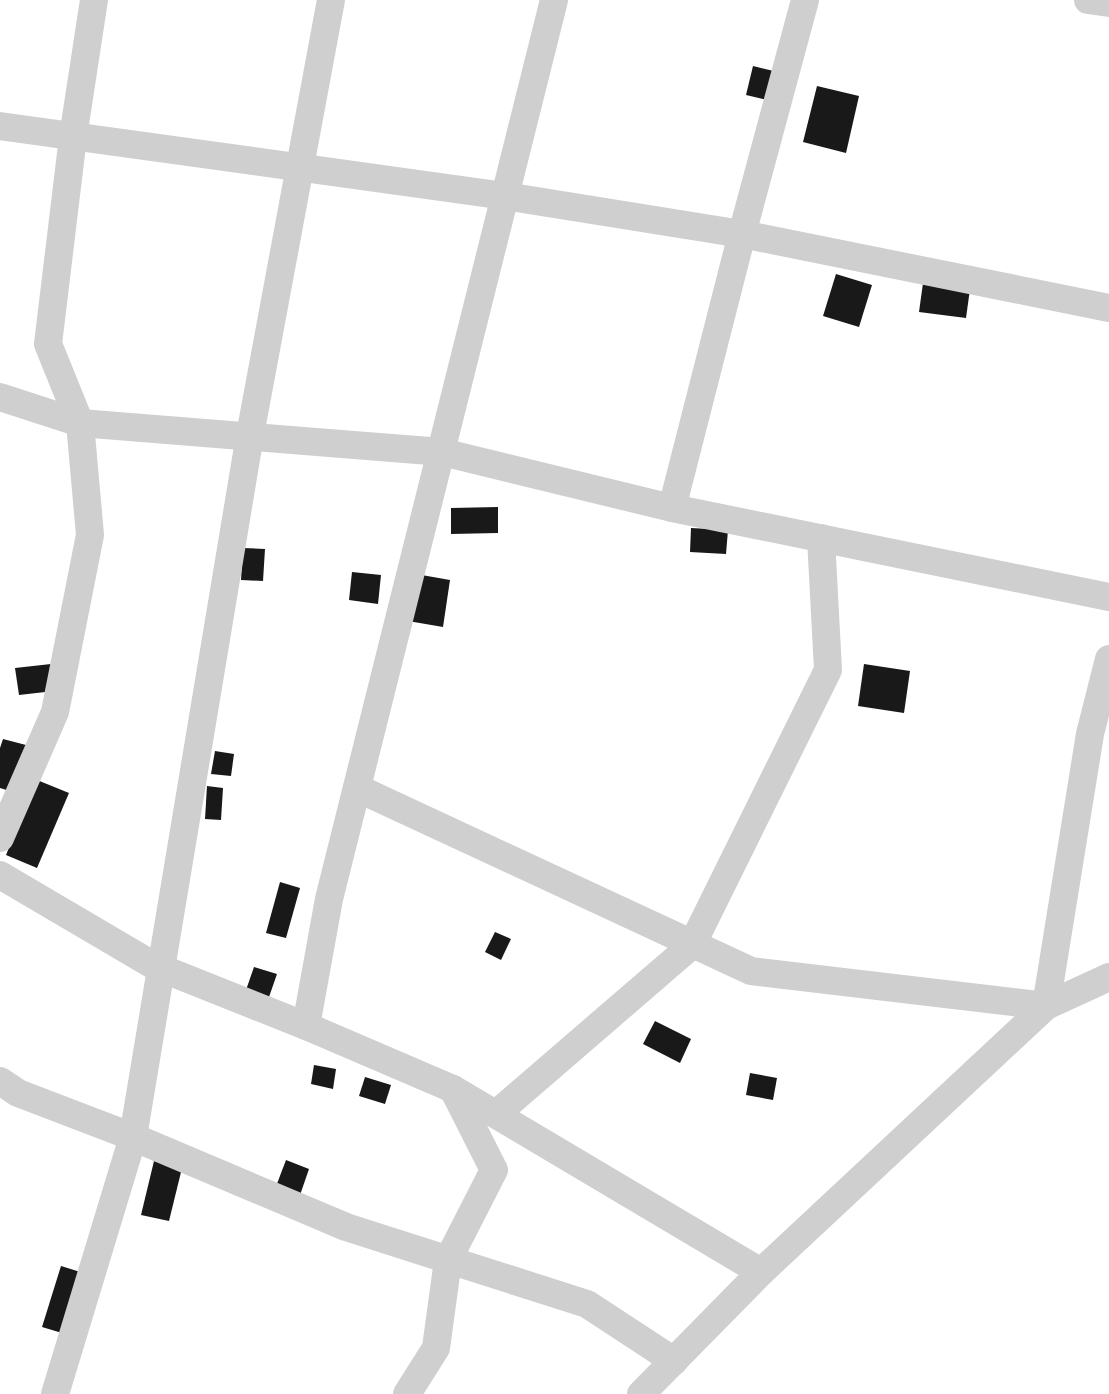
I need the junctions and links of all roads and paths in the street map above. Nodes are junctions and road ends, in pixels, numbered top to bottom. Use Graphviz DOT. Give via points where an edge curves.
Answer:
graph roads {
  1 [pos="94,0"];
  2 [pos="331,0"];
  3 [pos="554,0"];
  4 [pos="805,0"];
  5 [pos="1088,0"];
  6 [pos="1109,3"];
  7 [pos="0,126"];
  8 [pos="73,137"];
  9 [pos="298,168"];
  10 [pos="505,196"];
  11 [pos="742,234"];
  12 [pos="1109,308"];
  13 [pos="0,397"];
  14 [pos="80,423"];
  15 [pos="250,435"];
  16 [pos="442,452"];
  17 [pos="672,508"];
  18 [pos="820,538"];
  19 [pos="1109,597"];
  20 [pos="1109,659"];
  21 [pos="357,788"];
  22 [pos="0,838"];
  23 [pos="0,876"];
  24 [pos="692,945"];
  25 [pos="161,969"];
  26 [pos="1109,976"];
  27 [pos="1046,1006"];
  28 [pos="306,1026"];
  29 [pos="0,1081"];
  30 [pos="453,1089"];
  31 [pos="496,1114"];
  32 [pos="133,1137"];
  33 [pos="448,1260"];
  34 [pos="761,1272"];
  35 [pos="674,1360"];
  36 [pos="55,1394"];
  37 [pos="407,1394"];
  38 [pos="641,1394"];
  1 -- 8 [label="street"];
  2 -- 9 [label="street"];
  3 -- 10 [label="street"];
  4 -- 11 [label="street"];
  5 -- 6 [label="street"];
  7 -- 8 [label="street"];
  8 -- 9 [label="street"];
  8 -- 14 [label="street" via="48,344"];
  9 -- 10 [label="street"];
  9 -- 15 [label="street"];
  10 -- 11 [label="street"];
  10 -- 16 [label="street"];
  11 -- 12 [label="street"];
  11 -- 17 [label="street"];
  13 -- 14 [label="street"];
  14 -- 15 [label="street"];
  14 -- 22 [label="street" via="90,536 55,712"];
  15 -- 16 [label="street"];
  15 -- 25 [label="street"];
  16 -- 17 [label="street"];
  16 -- 21 [label="street"];
  17 -- 18 [label="street"];
  18 -- 19 [label="street"];
  18 -- 24 [label="street" via="828,670"];
  20 -- 27 [label="street" via="1090,734"];
  21 -- 24 [label="street"];
  21 -- 28 [label="street" via="329,899"];
  23 -- 25 [label="street"];
  24 -- 27 [label="street" via="751,971"];
  24 -- 31 [label="street"];
  25 -- 28 [label="street"];
  25 -- 32 [label="street"];
  26 -- 27 [label="street"];
  27 -- 34 [label="street"];
  28 -- 30 [label="street"];
  29 -- 32 [label="street" via="18,1093"];
  30 -- 31 [label="street"];
  30 -- 33 [label="street" via="494,1170"];
  31 -- 34 [label="street"];
  32 -- 33 [label="street" via="346,1227"];
  32 -- 36 [label="street"];
  33 -- 35 [label="street" via="587,1304"];
  33 -- 37 [label="street" via="436,1348"];
  34 -- 35 [label="street"];
  35 -- 38 [label="street"];
}
